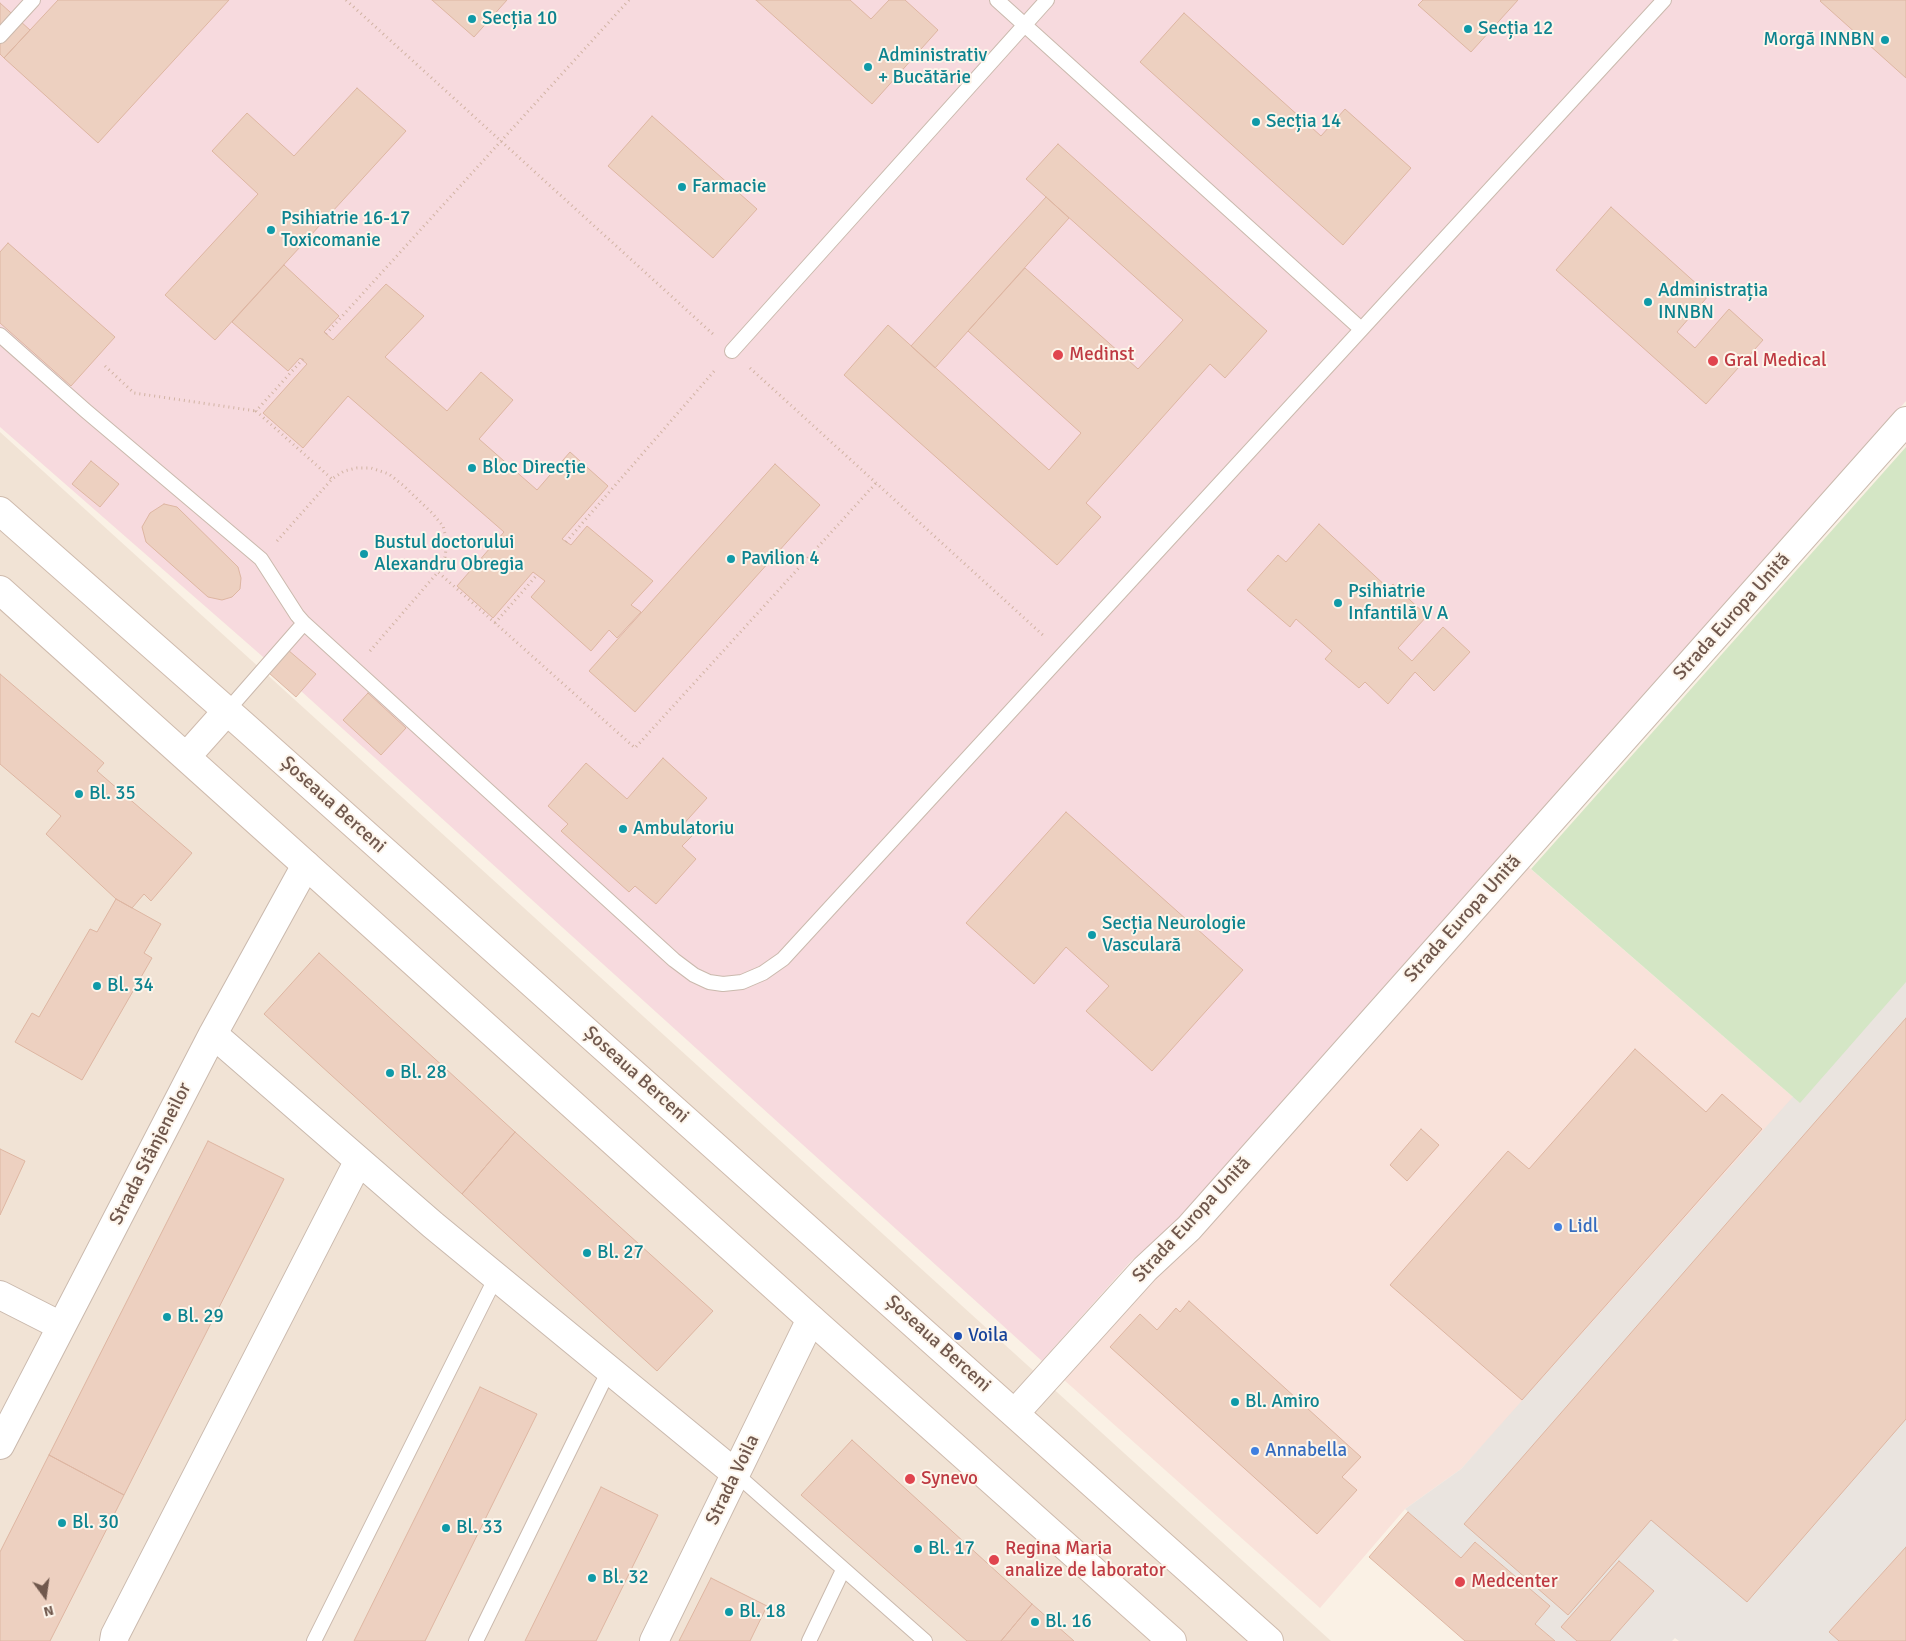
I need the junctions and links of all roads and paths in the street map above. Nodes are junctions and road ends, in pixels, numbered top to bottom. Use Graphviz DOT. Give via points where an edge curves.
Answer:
graph roads {
  1 [pos="33,0"];
  2 [pos="346,0"];
  3 [pos="630,0"];
  4 [pos="996,0"];
  5 [pos="1047,0"];
  6 [pos="1664,0"];
  7 [pos="1024,25"];
  8 [pos="0,36"];
  9 [pos="501,142"];
  10 [pos="1361,329"];
  11 [pos="326,334"];
  12 [pos="0,335"];
  13 [pos="732,351"];
  14 [pos="303,360"];
  15 [pos="105,366"];
  16 [pos="256,411"];
  17 [pos="1906,421"];
  18 [pos="332,479"];
  19 [pos="876,483"];
  20 [pos="0,510"];
  21 [pos="566,542"];
  22 [pos="261,559"];
  23 [pos="438,572"];
  24 [pos="537,575"];
  25 [pos="0,590"];
  26 [pos="304,623"];
  27 [pos="494,623"];
  28 [pos="1064,654"];
  29 [pos="355,668"];
  30 [pos="227,711"];
  31 [pos="186,757"];
  32 [pos="306,865"];
  33 [pos="213,1034"];
  34 [pos="358,1162"];
  35 [pos="496,1277"];
  36 [pos="0,1295"];
  37 [pos="811,1319"];
  38 [pos="61,1326"];
  39 [pos="609,1370"];
  40 [pos="1015,1413"];
  41 [pos="0,1445"];
  42 [pos="736,1474"];
  43 [pos="844,1570"];
  44 [pos="114,1641"];
  45 [pos="314,1641"];
  46 [pos="476,1641"];
  47 [pos="654,1641"];
  48 [pos="810,1641"];
  49 [pos="925,1641"];
  50 [pos="1172,1641"];
  51 [pos="1269,1641"];
  1 -- 8 [label="lane"];
  2 -- 9 [label="path"];
  3 -- 9 [label="path"];
  4 -- 7 [label="lane"];
  5 -- 7 [label="lane"];
  6 -- 10 [label="lane"];
  7 -- 10 [label="lane"];
  7 -- 13 [label="lane"];
  9 -- 11 [label="path"];
  9 -- 13 [label="path"];
  10 -- 28 [label="lane"];
  12 -- 22 [label="lane"];
  13 -- 19 [label="path"];
  13 -- 21 [label="path"];
  14 -- 16 [label="path"];
  15 -- 16 [label="path" via="134,393"];
  16 -- 18 [label="path"];
  17 -- 40 [label="street, Strada Europa Unită" via="1189,1228 1145,1268"];
  18 -- 22 [label="path"];
  18 -- 23 [label="path" via="358,468 371,468 389,474 404,486 443,526 447,541 445,557"];
  19 -- 27 [label="path" via="635,748"];
  19 -- 28 [label="path"];
  20 -- 30 [label="street, Șoseaua Berceni"];
  22 -- 26 [label="lane"];
  23 -- 27 [label="path"];
  23 -- 29 [label="path"];
  24 -- 27 [label="path"];
  25 -- 31 [label="street"];
  26 -- 29 [label="lane"];
  26 -- 30 [label="lane"];
  28 -- 29 [label="lane" via="784,959 742,982 723,984 708,982 674,960"];
  30 -- 31 [label="street"];
  30 -- 40 [label="street, Șoseaua Berceni"];
  31 -- 32 [label="street"];
  32 -- 33 [label="street, Strada Stânjeneilor"];
  32 -- 37 [label="street"];
  33 -- 34 [label="street"];
  33 -- 38 [label="street, Strada Stânjeneilor"];
  34 -- 35 [label="street"];
  34 -- 44 [label="street"];
  35 -- 39 [label="street"];
  35 -- 45 [label="lane"];
  36 -- 38 [label="street"];
  37 -- 42 [label="street, Strada Voila"];
  37 -- 50 [label="street"];
  38 -- 41 [label="street, Strada Stânjeneilor"];
  39 -- 42 [label="street"];
  39 -- 46 [label="lane"];
  40 -- 51 [label="street, Șoseaua Berceni"];
  42 -- 43 [label="lane"];
  42 -- 47 [label="street, Strada Voila"];
  43 -- 48 [label="lane"];
  43 -- 49 [label="lane"];
}
